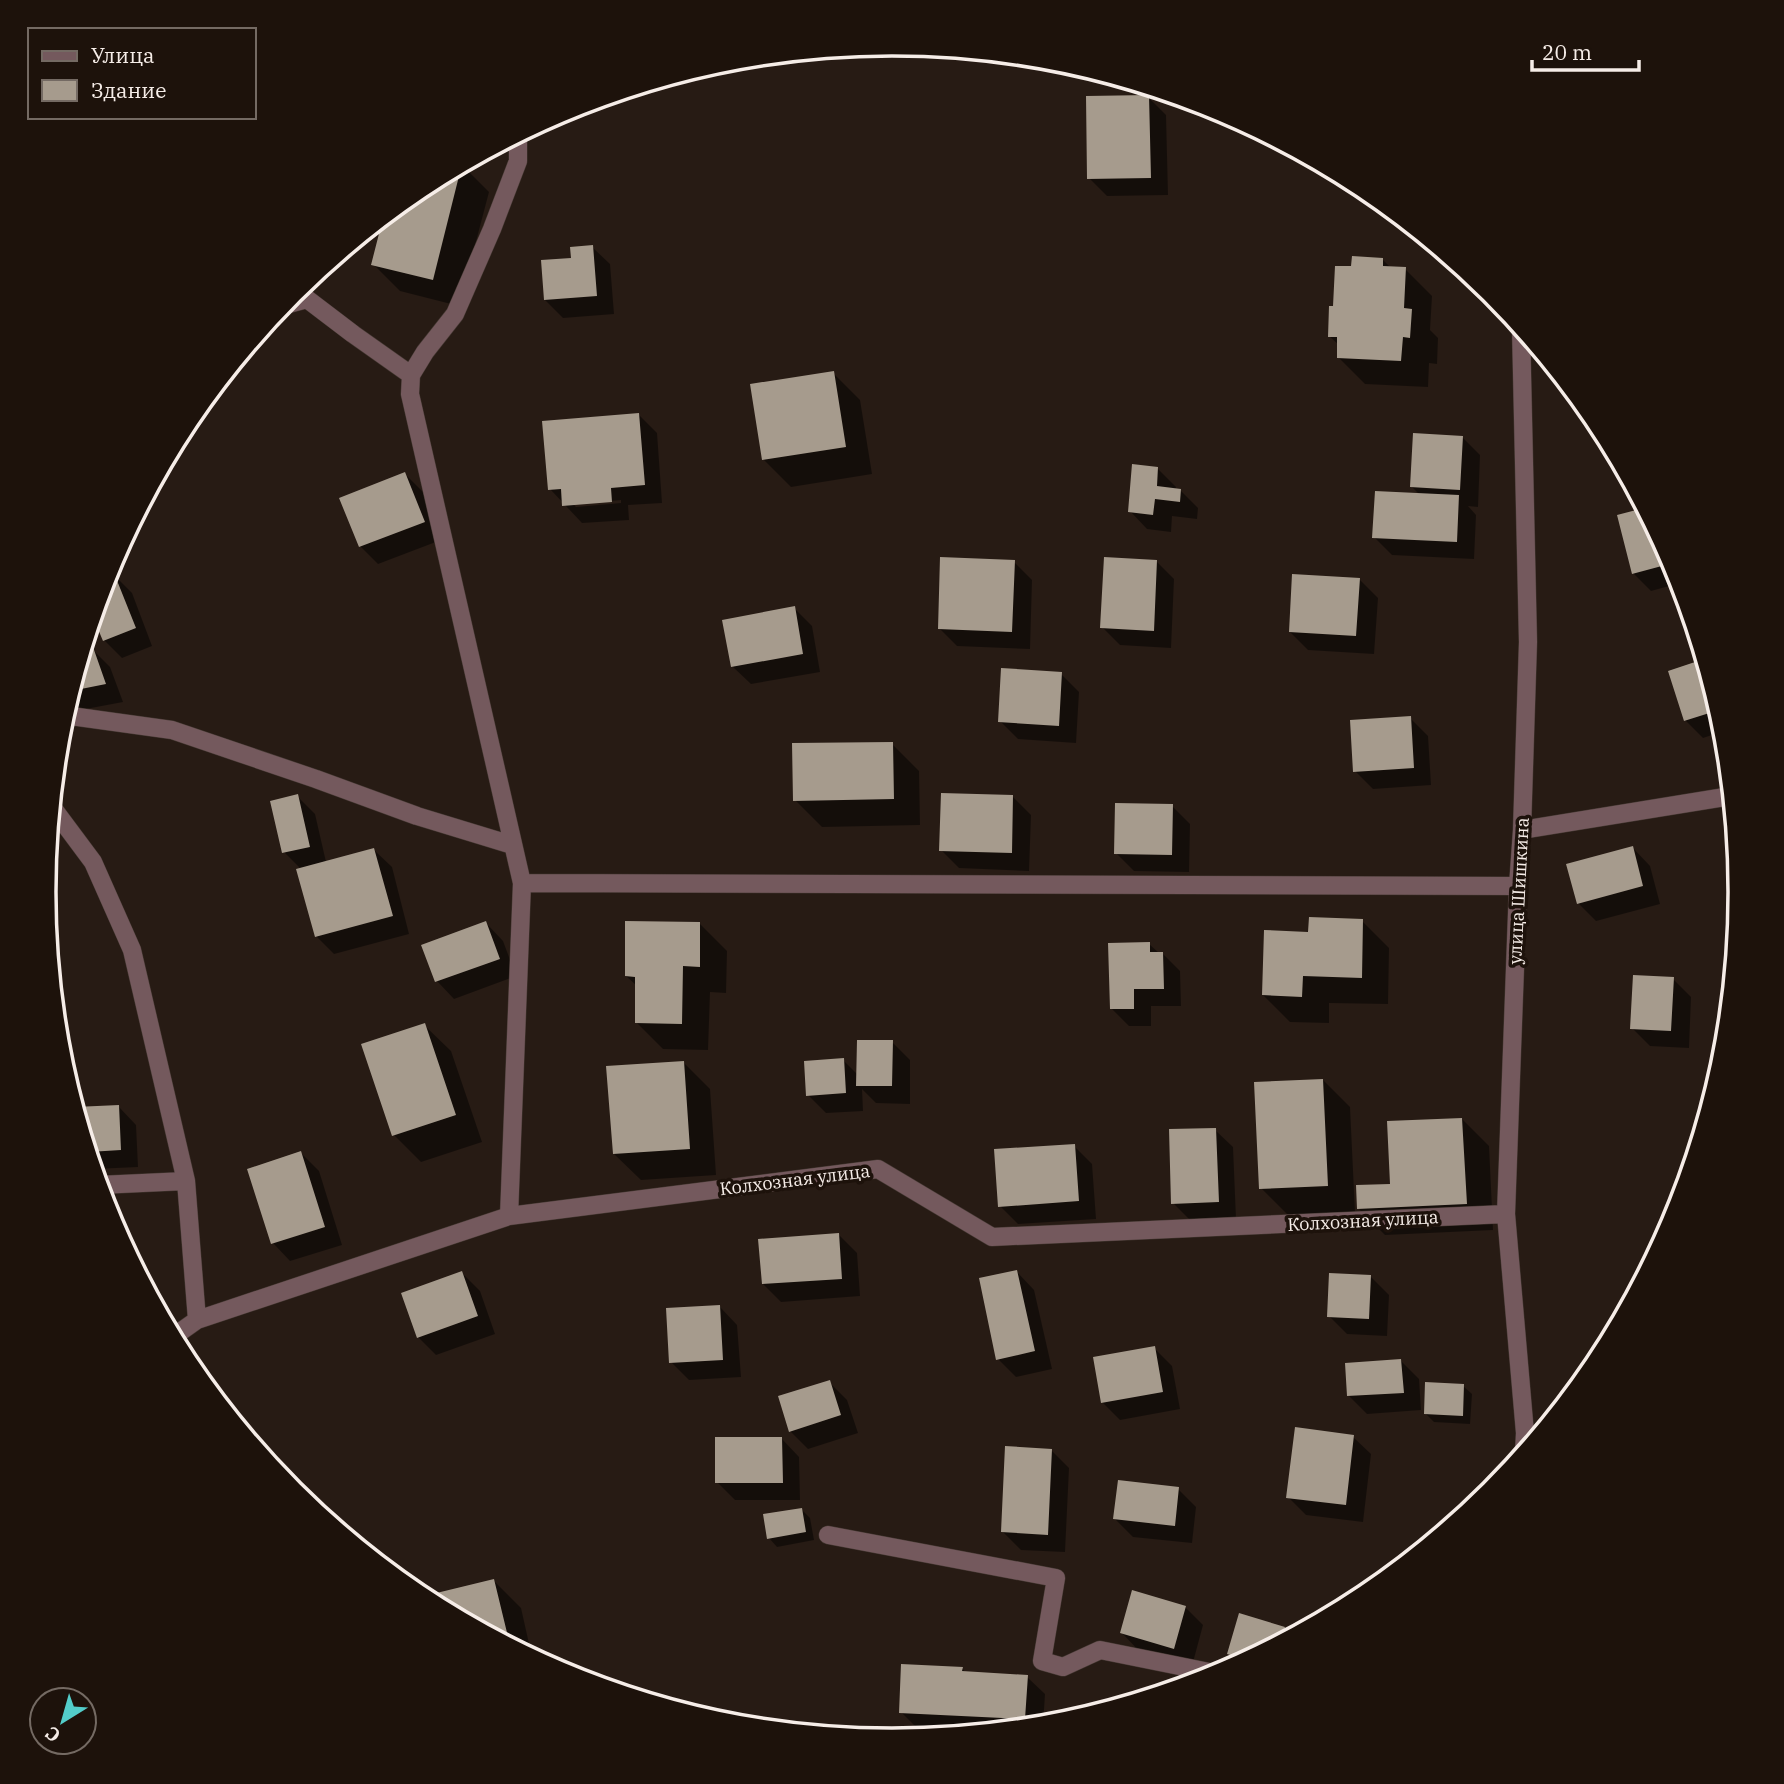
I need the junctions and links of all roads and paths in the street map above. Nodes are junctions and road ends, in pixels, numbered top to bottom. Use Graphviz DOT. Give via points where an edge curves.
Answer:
graph roads {
  1 [pos="518,144"];
  2 [pos="302,300"];
  3 [pos="1521,341"];
  4 [pos="411,375"];
  5 [pos="75,717"];
  6 [pos="1722,797"];
  7 [pos="60,817"];
  8 [pos="1522,830"];
  9 [pos="512,845"];
  10 [pos="522,883"];
  11 [pos="1518,886"];
  12 [pos="186,1181"];
  13 [pos="109,1185"];
  14 [pos="1506,1214"];
  15 [pos="509,1216"];
  16 [pos="197,1320"];
  17 [pos="181,1331"];
  18 [pos="1525,1438"];
  19 [pos="828,1535"];
  20 [pos="1198,1670"];
  1 -- 4 [label="street" via="518,161 454,314"];
  2 -- 4 [label="street" via="307,299"];
  3 -- 8 [label="street, улица Шишкина" via="1528,642"];
  4 -- 9 [label="street" via="410,394"];
  5 -- 9 [label="street" via="172,730"];
  6 -- 8 [label="street"];
  7 -- 12 [label="street" via="93,862 132,950"];
  8 -- 11 [label="street, улица Шишкина"];
  9 -- 10 [label="street"];
  10 -- 11 [label="street"];
  10 -- 15 [label="street"];
  11 -- 14 [label="street, улица Шишкина"];
  12 -- 13 [label="street"];
  12 -- 16 [label="street"];
  14 -- 15 [label="street, Колхозная улица" via="992,1237 878,1169"];
  14 -- 18 [label="street, улица Шишкина"];
  15 -- 16 [label="street, Колхозная улица"];
  16 -- 17 [label="street, Колхозная улица"];
  19 -- 20 [label="street" via="1056,1578 1042,1661 1063,1667 1100,1650"];
}
